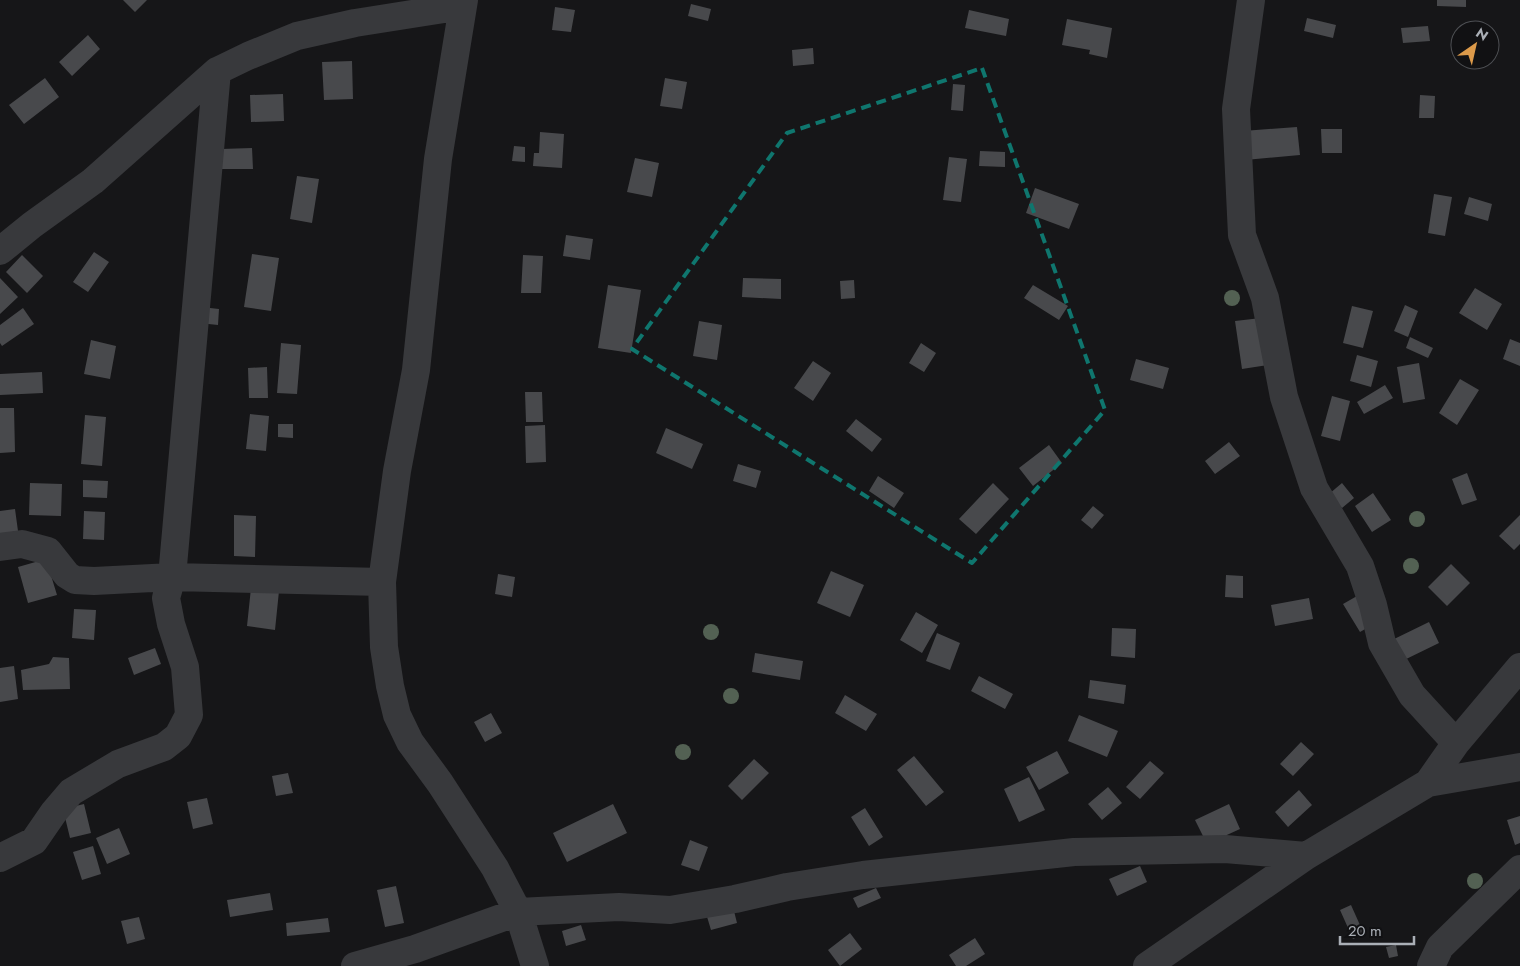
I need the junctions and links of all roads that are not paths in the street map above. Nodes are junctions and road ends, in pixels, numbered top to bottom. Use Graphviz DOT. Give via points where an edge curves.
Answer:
graph roads {
  1 [pos="1251,0"];
  2 [pos="464,3"];
  3 [pos="217,71"];
  4 [pos="0,251"];
  5 [pos="0,547"];
  6 [pos="172,577"];
  7 [pos="382,582"];
  8 [pos="1520,667"];
  9 [pos="1456,743"];
  10 [pos="1520,767"];
  11 [pos="1428,784"];
  12 [pos="1306,856"];
  13 [pos="0,858"];
  14 [pos="1520,869"];
  15 [pos="518,912"];
  16 [pos="355,966"];
  17 [pos="536,966"];
  18 [pos="1147,966"];
  19 [pos="1431,966"];
  1 -- 9 [label="street" via="1236,109 1242,235 1265,298 1284,396 1314,488 1360,566 1374,605 1382,643 1412,695"];
  2 -- 3 [label="street" via="297,36"];
  2 -- 7 [label="street" via="438,159 416,370 397,471"];
  3 -- 4 [label="street" via="93,181"];
  3 -- 6 [label="street"];
  5 -- 6 [label="street" via="22,544 48,551 67,576 75,580"];
  6 -- 7 [label="street"];
  6 -- 13 [label="street" via="166,598 170,624 184,667 189,715 178,736 164,747 118,764 71,792 34,840"];
  7 -- 15 [label="street" via="384,647 397,715 410,742 495,868"];
  8 -- 9 [label="street"];
  9 -- 11 [label="street"];
  10 -- 11 [label="street"];
  11 -- 12 [label="street"];
  12 -- 15 [label="street" via="1225,848 1074,852 863,875 670,910 619,907"];
  12 -- 18 [label="street"];
  14 -- 19 [label="street" via="1440,947"];
  15 -- 16 [label="street" via="415,950"];
  15 -- 17 [label="street"];
}
